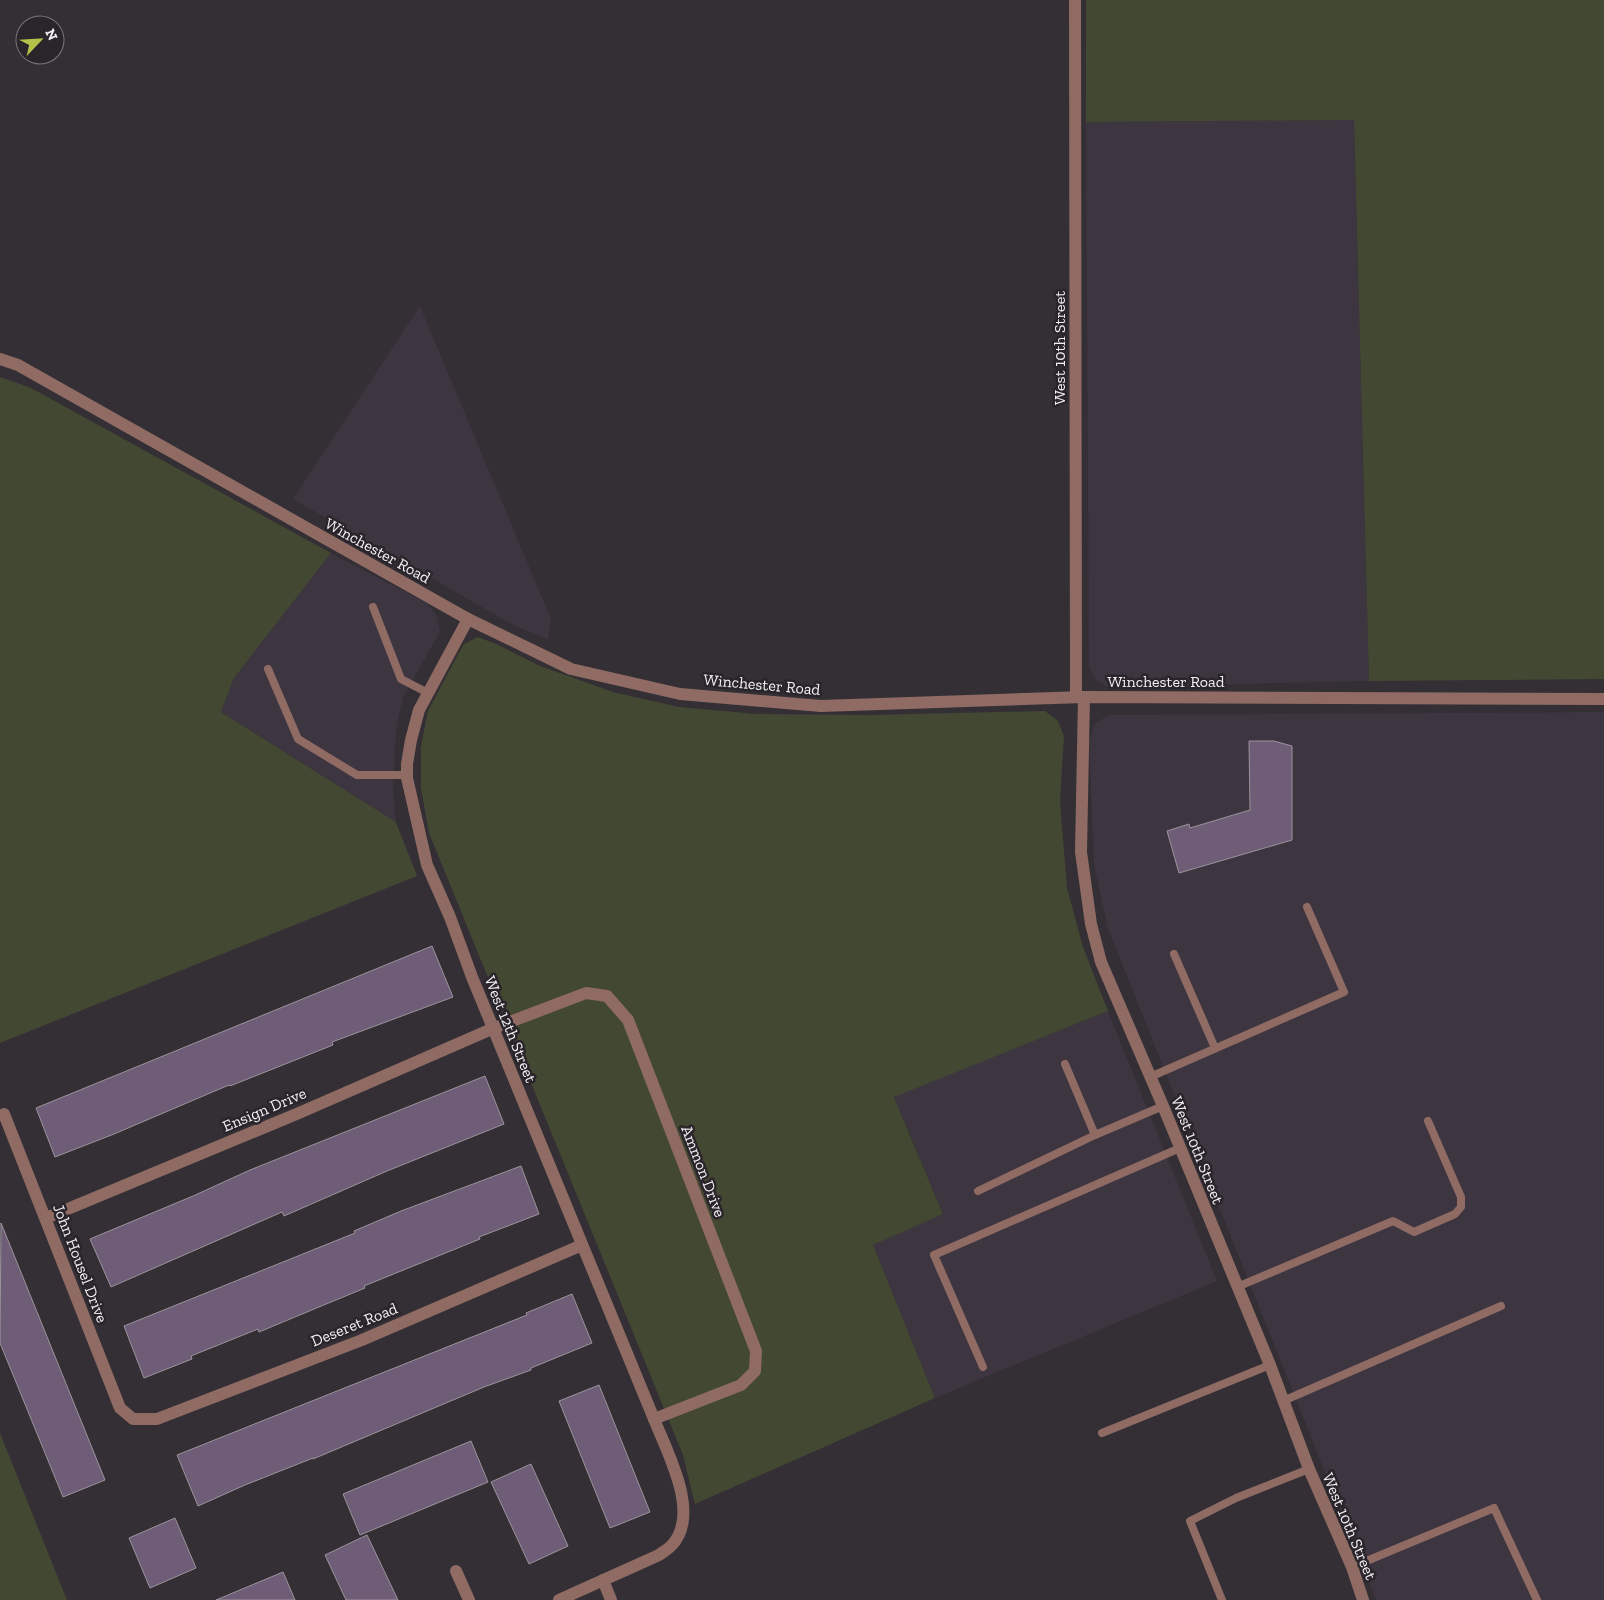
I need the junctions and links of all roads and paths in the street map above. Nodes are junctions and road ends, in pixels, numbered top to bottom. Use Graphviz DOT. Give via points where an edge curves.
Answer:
graph roads {
  1 [pos="1075,0"];
  2 [pos="0,359"];
  3 [pos="373,607"];
  4 [pos="468,619"];
  5 [pos="268,669"];
  6 [pos="428,693"];
  7 [pos="1080,697"];
  8 [pos="1604,699"];
  9 [pos="407,775"];
  10 [pos="1307,906"];
  11 [pos="1174,954"];
  12 [pos="494,1028"];
  13 [pos="1215,1048"];
  14 [pos="1065,1064"];
  15 [pos="1150,1076"];
  16 [pos="1163,1106"];
  17 [pos="4,1114"];
  18 [pos="1428,1121"];
  19 [pos="1096,1135"];
  20 [pos="1180,1148"];
  21 [pos="978,1191"];
  22 [pos="46,1218"];
  23 [pos="582,1245"];
  24 [pos="1237,1286"];
  25 [pos="1502,1306"];
  26 [pos="1270,1365"];
  27 [pos="983,1367"];
  28 [pos="1283,1401"];
  29 [pos="654,1419"];
  30 [pos="133,1420"];
  31 [pos="1102,1433"];
  32 [pos="1308,1468"];
  33 [pos="1352,1567"];
  34 [pos="456,1570"];
  35 [pos="603,1580"];
  36 [pos="468,1600"];
  37 [pos="559,1600"];
  38 [pos="611,1600"];
  39 [pos="1222,1600"];
  40 [pos="1363,1600"];
  41 [pos="1537,1600"];
  1 -- 7 [label="street, West 10th Street"];
  2 -- 4 [label="street, Winchester Road" via="18,366"];
  3 -- 6 [label="lane" via="401,679"];
  4 -- 6 [label="street, West 12th Street"];
  4 -- 7 [label="street, Winchester Road" via="571,668 680,694 821,706"];
  5 -- 9 [label="lane" via="298,739 356,775"];
  6 -- 9 [label="street, West 12th Street" via="412,735"];
  7 -- 8 [label="street, Winchester Road"];
  7 -- 15 [label="street, West 10th Street" via="1081,852 1091,924 1101,962"];
  9 -- 12 [label="street, West 12th Street" via="427,865"];
  10 -- 13 [label="lane" via="1344,992"];
  11 -- 13 [label="lane"];
  12 -- 22 [label="street, Ensign Drive"];
  12 -- 23 [label="street, West 12th Street"];
  12 -- 29 [label="street, Ammon Drive" via="586,993 607,996 628,1020 756,1351 755,1372 741,1385"];
  13 -- 15 [label="lane"];
  14 -- 19 [label="lane"];
  15 -- 16 [label="street, West 10th Street"];
  16 -- 19 [label="lane"];
  16 -- 20 [label="street, West 10th Street"];
  17 -- 22 [label="street, John Housel Drive"];
  18 -- 24 [label="lane" via="1460,1197 1461,1207 1455,1214 1414,1232 1394,1221"];
  19 -- 21 [label="lane"];
  20 -- 24 [label="street, West 10th Street"];
  20 -- 27 [label="lane" via="934,1255"];
  22 -- 30 [label="street, John Housel Drive" via="120,1408"];
  23 -- 29 [label="street, West 12th Street"];
  23 -- 30 [label="street, Deseret Road" via="362,1340 157,1420"];
  24 -- 26 [label="street, West 10th Street"];
  25 -- 28 [label="lane"];
  26 -- 28 [label="street, West 10th Street"];
  26 -- 31 [label="lane"];
  28 -- 32 [label="street, West 10th Street"];
  29 -- 35 [label="street, West 12th Street" via="684,1502 680,1533 672,1546 659,1555"];
  32 -- 33 [label="street, West 10th Street"];
  32 -- 39 [label="lane" via="1236,1498 1190,1522"];
  33 -- 40 [label="street, West 10th Street"];
  33 -- 41 [label="lane" via="1494,1508"];
  34 -- 36 [label="street"];
  35 -- 37 [label="street, West 12th Street"];
  35 -- 38 [label="street"];
}
